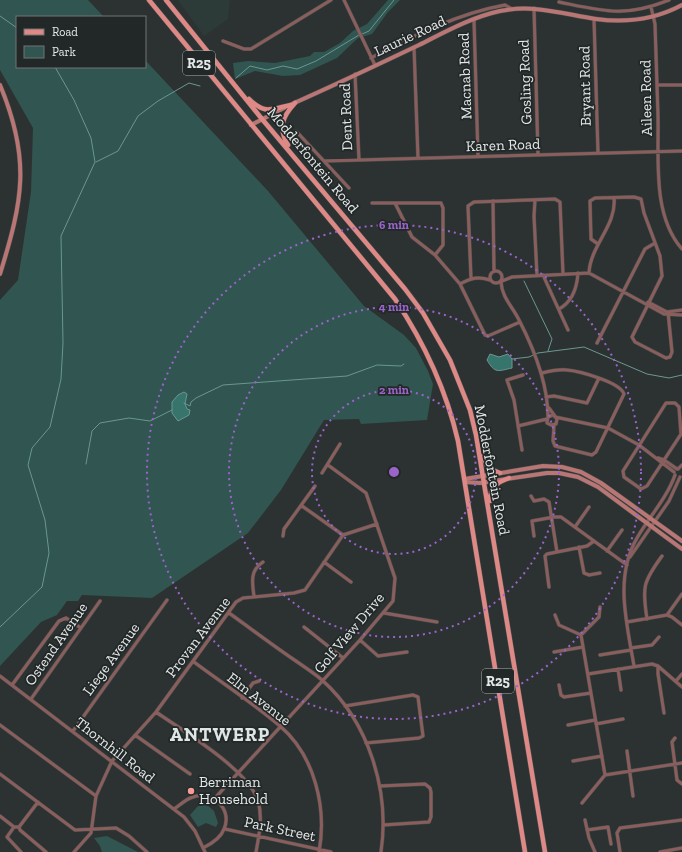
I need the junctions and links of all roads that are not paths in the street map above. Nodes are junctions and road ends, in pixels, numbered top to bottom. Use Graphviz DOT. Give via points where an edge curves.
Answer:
graph roads {
  1 [pos="149,0"];
  2 [pos="166,0"];
  3 [pos="332,0"];
  4 [pos="344,0"];
  5 [pos="669,0"];
  6 [pos="559,2"];
  7 [pos="682,5"];
  8 [pos="651,7"];
  9 [pos="534,8"];
  10 [pos="512,9"];
  11 [pos="654,16"];
  12 [pos="594,19"];
  13 [pos="474,20"];
  14 [pos="444,24"];
  15 [pos="447,31"];
  16 [pos="223,41"];
  17 [pos="414,47"];
  18 [pos="371,58"];
  19 [pos="375,65"];
  20 [pos="355,74"];
  21 [pos="682,84"];
  22 [pos="0,85"];
  23 [pos="657,85"];
  24 [pos="239,89"];
  25 [pos="293,104"];
  26 [pos="262,119"];
  27 [pos="251,125"];
  28 [pos="296,131"];
  29 [pos="658,151"];
  30 [pos="682,151"];
  31 [pos="598,153"];
  32 [pos="293,155"];
  33 [pos="538,155"];
  34 [pos="478,156"];
  35 [pos="418,158"];
  36 [pos="359,160"];
  37 [pos="324,161"];
  38 [pos="349,188"];
  39 [pos="614,198"];
  40 [pos="535,200"];
  41 [pos="494,201"];
  42 [pos="372,203"];
  43 [pos="395,203"];
  44 [pos="655,243"];
  45 [pos="598,244"];
  46 [pos="682,249"];
  47 [pos="435,255"];
  48 [pos="494,272"];
  49 [pos="578,273"];
  50 [pos="589,273"];
  51 [pos="0,274"];
  52 [pos="563,274"];
  53 [pos="503,275"];
  54 [pos="537,275"];
  55 [pos="543,275"];
  56 [pos="483,277"];
  57 [pos="512,277"];
  58 [pos="471,278"];
  59 [pos="490,280"];
  60 [pos="501,281"];
  61 [pos="495,283"];
  62 [pos="460,284"];
  63 [pos="501,290"];
  64 [pos="624,291"];
  65 [pos="649,304"];
  66 [pos="559,309"];
  67 [pos="682,310"];
  68 [pos="668,313"];
  69 [pos="682,315"];
  70 [pos="520,322"];
  71 [pos="568,330"];
  72 [pos="597,343"];
  73 [pos="542,373"];
  74 [pos="523,375"];
  75 [pos="599,378"];
  76 [pos="546,397"];
  77 [pos="548,407"];
  78 [pos="554,416"];
  79 [pos="547,418"];
  80 [pos="566,420"];
  81 [pos="557,421"];
  82 [pos="538,423"];
  83 [pos="549,424"];
  84 [pos="554,425"];
  85 [pos="518,426"];
  86 [pos="608,428"];
  87 [pos="553,434"];
  88 [pos="476,435"];
  89 [pos="340,444"];
  90 [pos="639,446"];
  91 [pos="522,450"];
  92 [pos="663,462"];
  93 [pos="328,465"];
  94 [pos="682,466"];
  95 [pos="676,471"];
  96 [pos="682,471"];
  97 [pos="500,473"];
  98 [pos="322,474"];
  99 [pos="483,476"];
  100 [pos="681,476"];
  101 [pos="509,478"];
  102 [pos="466,481"];
  103 [pos="484,482"];
  104 [pos="682,484"];
  105 [pos="315,486"];
  106 [pos="677,486"];
  107 [pos="531,496"];
  108 [pos="302,506"];
  109 [pos="590,507"];
  110 [pos="552,517"];
  111 [pos="650,518"];
  112 [pos="647,523"];
  113 [pos="656,523"];
  114 [pos="377,524"];
  115 [pos="575,527"];
  116 [pos="652,527"];
  117 [pos="622,530"];
  118 [pos="343,535"];
  119 [pos="283,536"];
  120 [pos="534,536"];
  121 [pos="594,541"];
  122 [pos="682,541"];
  123 [pos="579,547"];
  124 [pos="496,549"];
  125 [pos="682,549"];
  126 [pos="607,550"];
  127 [pos="558,552"];
  128 [pos="662,556"];
  129 [pos="629,558"];
  130 [pos="263,562"];
  131 [pos="324,562"];
  132 [pos="627,565"];
  133 [pos="600,573"];
  134 [pos="351,582"];
  135 [pos="549,587"];
  136 [pos="682,594"];
  137 [pos="254,596"];
  138 [pos="167,600"];
  139 [pos="100,601"];
  140 [pos="600,607"];
  141 [pos="229,613"];
  142 [pos="384,613"];
  143 [pos="555,615"];
  144 [pos="667,616"];
  145 [pos="647,619"];
  146 [pos="437,622"];
  147 [pos="627,622"];
  148 [pos="682,625"];
  149 [pos="81,628"];
  150 [pos="304,628"];
  151 [pos="581,635"];
  152 [pos="659,637"];
  153 [pos="360,640"];
  154 [pos="583,647"];
  155 [pos="631,649"];
  156 [pos="407,652"];
  157 [pos="554,652"];
  158 [pos="600,655"];
  159 [pos="343,658"];
  160 [pos="194,662"];
  161 [pos="634,666"];
  162 [pos="658,666"];
  163 [pos="618,669"];
  164 [pos="588,674"];
  165 [pos="682,674"];
  166 [pos="0,676"];
  167 [pos="259,681"];
  168 [pos="323,681"];
  169 [pos="676,681"];
  170 [pos="12,685"];
  171 [pos="559,685"];
  172 [pos="682,686"];
  173 [pos="622,690"];
  174 [pos="591,693"];
  175 [pos="242,698"];
  176 [pos="31,699"];
  177 [pos="345,706"];
  178 [pos="156,712"];
  179 [pos="664,713"];
  180 [pos="624,719"];
  181 [pos="596,722"];
  182 [pos="0,724"];
  183 [pos="568,725"];
  184 [pos="281,726"];
  185 [pos="73,731"];
  186 [pos="134,735"];
  187 [pos="675,738"];
  188 [pos="366,743"];
  189 [pos="627,751"];
  190 [pos="602,756"];
  191 [pos="112,761"];
  192 [pos="573,761"];
  193 [pos="682,763"];
  194 [pos="673,764"];
  195 [pos="630,771"];
  196 [pos="239,772"];
  197 [pos="0,774"];
  198 [pos="190,774"];
  199 [pos="605,775"];
  200 [pos="682,784"];
  201 [pos="380,786"];
  202 [pos="96,796"];
  203 [pos="633,796"];
  204 [pos="215,798"];
  205 [pos="38,802"];
  206 [pos="582,802"];
  207 [pos="174,809"];
  208 [pos="0,816"];
  209 [pos="585,820"];
  210 [pos="682,820"];
  211 [pos="383,825"];
  212 [pos="14,827"];
  213 [pos="19,827"];
  214 [pos="225,829"];
  215 [pos="92,830"];
  216 [pos="587,830"];
  217 [pos="259,836"];
  218 [pos="611,844"];
  219 [pos="203,848"];
  220 [pos="682,848"];
  221 [pos="319,851"];
  222 [pos="21,852"];
  223 [pos="46,852"];
  224 [pos="74,852"];
  225 [pos="146,852"];
  226 [pos="205,852"];
  227 [pos="256,852"];
  228 [pos="331,852"];
  229 [pos="381,852"];
  230 [pos="525,852"];
  231 [pos="545,852"];
  232 [pos="595,852"];
  233 [pos="620,852"];
  234 [pos="660,852"];
  1 -- 27 [label="main road, Modderfontein Road / R25"];
  2 -- 24 [label="main road, Modderfontein Road / R25"];
  3 -- 16 [label="street" via="251,49"];
  4 -- 18 [label="street"];
  5 -- 8 [label="street"];
  6 -- 8 [label="street" via="611,12 629,12"];
  7 -- 11 [label="main road, Laurie Road"];
  8 -- 11 [label="street, Aileen Road"];
  9 -- 10 [label="main road, Laurie Road"];
  9 -- 12 [label="main road, Laurie Road"];
  9 -- 33 [label="street, Gosling Road"];
  10 -- 13 [label="main road, Laurie Road"];
  10 -- 14 [label="street" via="505,4"];
  11 -- 12 [label="main road, Laurie Road" via="619,21"];
  11 -- 23 [label="street, Aileen Road"];
  12 -- 31 [label="street, Bryant Road"];
  13 -- 15 [label="main road, Laurie Road"];
  13 -- 34 [label="street, Macnab Road"];
  14 -- 15 [label="street"];
  14 -- 18 [label="street"];
  15 -- 17 [label="main road, Laurie Road"];
  17 -- 19 [label="main road, Laurie Road"];
  17 -- 35 [label="street"];
  18 -- 19 [label="street"];
  19 -- 20 [label="main road, Laurie Road"];
  20 -- 25 [label="main road, Laurie Road"];
  20 -- 36 [label="street, Dent Road"];
  21 -- 23 [label="street"];
  22 -- 51 [label="main road" via="15,127 21,174 17,217"];
  23 -- 29 [label="street, Aileen Road"];
  24 -- 25 [label="main road" via="261,109 271,110"];
  24 -- 26 [label="main road, Modderfontein Road / R25"];
  25 -- 26 [label="main road, Laurie Road"];
  25 -- 32 [label="main road" via="284,117 282,126 284,139"];
  26 -- 27 [label="main road, Laurie Road"];
  26 -- 32 [label="main road, Modderfontein Road / R25"];
  27 -- 102 [label="main road, Modderfontein Road / R25" via="375,274 412,325 447,399"];
  28 -- 37 [label="street"];
  29 -- 30 [label="street, Karen Road"];
  29 -- 31 [label="street, Karen Road"];
  29 -- 46 [label="street, Aileen Road" via="661,201 673,237"];
  31 -- 33 [label="street, Karen Road"];
  32 -- 88 [label="main road, Modderfontein Road / R25" via="397,278 423,313 450,360 470,410"];
  33 -- 34 [label="street, Karen Road"];
  34 -- 35 [label="street, Karen Road"];
  35 -- 36 [label="street, Karen Road"];
  36 -- 37 [label="street, Karen Road"];
  37 -- 38 [label="street"];
  39 -- 44 [label="street" via="641,199"];
  39 -- 45 [label="street" via="614,212"];
  39 -- 45 [label="street" via="595,198 590,201 591,239"];
  40 -- 41 [label="street"];
  40 -- 52 [label="street" via="556,199 560,202"];
  40 -- 54 [label="street"];
  41 -- 48 [label="street"];
  41 -- 58 [label="street" via="474,202 468,206"];
  42 -- 43 [label="street"];
  43 -- 47 [label="street" via="412,236"];
  43 -- 47 [label="street" via="441,203 443,245"];
  44 -- 64 [label="street" via="645,249"];
  44 -- 65 [label="street" via="660,256 662,276"];
  45 -- 50 [label="street" via="590,259"];
  47 -- 62 [label="street"];
  48 -- 53 [label="street"];
  48 -- 56 [label="street"];
  48 -- 59 [label="street"];
  49 -- 50 [label="street"];
  49 -- 52 [label="street"];
  49 -- 66 [label="street" via="575,291 566,305"];
  50 -- 64 [label="street"];
  52 -- 55 [label="street"];
  53 -- 57 [label="street"];
  53 -- 60 [label="street"];
  54 -- 55 [label="street"];
  54 -- 57 [label="street"];
  55 -- 66 [label="street"];
  56 -- 58 [label="street"];
  56 -- 59 [label="street"];
  57 -- 60 [label="street"];
  58 -- 62 [label="street"];
  59 -- 61 [label="street"];
  60 -- 61 [label="street"];
  60 -- 63 [label="street"];
  61 -- 63 [label="street"];
  62 -- 70 [label="street" via="487,336"];
  63 -- 70 [label="street"];
  64 -- 65 [label="street"];
  64 -- 72 [label="street"];
  65 -- 68 [label="street"];
  65 -- 68 [label="street" via="633,339 666,358 670,357 672,352"];
  66 -- 71 [label="street"];
  67 -- 68 [label="street"];
  68 -- 69 [label="street"];
  70 -- 73 [label="street"];
  73 -- 75 [label="street" via="566,370"];
  73 -- 76 [label="street"];
  74 -- 85 [label="street" via="507,380 514,400"];
  75 -- 76 [label="street" via="587,403 554,396"];
  75 -- 86 [label="street" via="621,389 624,394"];
  76 -- 77 [label="street"];
  77 -- 78 [label="street"];
  77 -- 79 [label="street"];
  78 -- 79 [label="street"];
  78 -- 80 [label="street"];
  78 -- 81 [label="street"];
  79 -- 82 [label="street"];
  79 -- 83 [label="street"];
  80 -- 81 [label="street"];
  80 -- 86 [label="street"];
  81 -- 84 [label="street"];
  82 -- 83 [label="street"];
  82 -- 85 [label="street"];
  83 -- 84 [label="street"];
  83 -- 87 [label="street"];
  84 -- 87 [label="street"];
  85 -- 91 [label="street"];
  86 -- 87 [label="street" via="596,452 589,456 555,446"];
  86 -- 90 [label="street"];
  88 -- 97 [label="main road" via="486,466"];
  88 -- 99 [label="main road, Modderfontein Road / R25"];
  89 -- 93 [label="street"];
  90 -- 92 [label="street"];
  90 -- 92 [label="street" via="623,471 626,479 641,489 645,488"];
  90 -- 92 [label="street" via="665,405 675,403 679,408 682,430"];
  92 -- 95 [label="street"];
  93 -- 98 [label="street"];
  93 -- 114 [label="street, Golf View Drive" via="366,493"];
  94 -- 95 [label="street"];
  95 -- 96 [label="street"];
  95 -- 100 [label="street"];
  95 -- 111 [label="street"];
  97 -- 99 [label="main road"];
  97 -- 111 [label="main road" via="543,466 581,472"];
  99 -- 102 [label="main road"];
  99 -- 103 [label="main road, Modderfontein Road / R25"];
  100 -- 106 [label="street"];
  101 -- 103 [label="main road"];
  101 -- 112 [label="main road" via="547,472 578,477 598,487"];
  101 -- 124 [label="main road" via="496,483 490,491"];
  102 -- 103 [label="main road"];
  102 -- 230 [label="main road, Modderfontein Road / R25"];
  103 -- 124 [label="main road, Modderfontein Road / R25"];
  104 -- 106 [label="street"];
  105 -- 108 [label="street"];
  106 -- 113 [label="street"];
  107 -- 110 [label="street" via="534,501 548,500"];
  108 -- 118 [label="street"];
  108 -- 119 [label="street" via="284,529"];
  109 -- 115 [label="street"];
  110 -- 115 [label="street" via="561,517"];
  110 -- 120 [label="street" via="532,521"];
  110 -- 127 [label="street"];
  111 -- 112 [label="street"];
  111 -- 113 [label="main road"];
  112 -- 116 [label="main road"];
  112 -- 129 [label="street"];
  113 -- 116 [label="street"];
  113 -- 122 [label="main road"];
  114 -- 118 [label="street"];
  114 -- 142 [label="street, Golf View Drive" via="396,582 393,601"];
  115 -- 121 [label="street"];
  116 -- 125 [label="main road"];
  116 -- 129 [label="street"];
  117 -- 126 [label="street"];
  118 -- 131 [label="street, Provan Avenue"];
  121 -- 123 [label="street"];
  121 -- 126 [label="street"];
  123 -- 127 [label="street"];
  123 -- 133 [label="street" via="584,573"];
  124 -- 231 [label="main road, Modderfontein Road / R25"];
  126 -- 132 [label="street"];
  127 -- 135 [label="street" via="546,555"];
  128 -- 145 [label="street" via="648,575 644,587"];
  129 -- 132 [label="street"];
  130 -- 137 [label="street" via="253,573"];
  131 -- 134 [label="street"];
  131 -- 137 [label="street, Provan Avenue" via="305,590"];
  132 -- 147 [label="street" via="623,595"];
  136 -- 144 [label="street"];
  137 -- 141 [label="street, Provan Avenue" via="239,600"];
  138 -- 185 [label="street, Liege Avenue"];
  139 -- 149 [label="street, Ostend Avenue"];
  140 -- 151 [label="street" via="599,617"];
  141 -- 160 [label="street, Provan Avenue"];
  141 -- 168 [label="street"];
  142 -- 146 [label="street"];
  142 -- 153 [label="street, Golf View Drive"];
  143 -- 151 [label="street" via="559,625"];
  144 -- 145 [label="street"];
  144 -- 148 [label="street"];
  145 -- 147 [label="street"];
  147 -- 155 [label="street"];
  149 -- 170 [label="street" via="66,618 58,621"];
  149 -- 176 [label="street, Ostend Avenue"];
  150 -- 159 [label="street"];
  151 -- 154 [label="street"];
  152 -- 155 [label="street" via="652,645"];
  153 -- 156 [label="street" via="378,656"];
  153 -- 159 [label="street, Golf View Drive"];
  154 -- 157 [label="street"];
  154 -- 164 [label="street"];
  155 -- 158 [label="street"];
  155 -- 161 [label="street"];
  159 -- 168 [label="street, Golf View Drive"];
  160 -- 175 [label="street, Elm Avenue"];
  160 -- 178 [label="street, Provan Avenue"];
  161 -- 162 [label="street"];
  161 -- 163 [label="street"];
  162 -- 169 [label="street"];
  162 -- 179 [label="street"];
  163 -- 164 [label="street"];
  163 -- 173 [label="street"];
  164 -- 174 [label="street"];
  165 -- 169 [label="street"];
  166 -- 170 [label="street, Thornhill Road"];
  167 -- 175 [label="street" via="253,683"];
  168 -- 177 [label="street"];
  168 -- 184 [label="street, Golf View Drive"];
  169 -- 172 [label="street"];
  170 -- 176 [label="street, Thornhill Road"];
  171 -- 174 [label="street" via="561,696 564,697"];
  174 -- 181 [label="street"];
  175 -- 184 [label="street, Elm Avenue"];
  176 -- 185 [label="street, Thornhill Road"];
  177 -- 188 [label="street"];
  177 -- 188 [label="street" via="413,695 418,697 423,736"];
  178 -- 186 [label="street, Provan Avenue"];
  178 -- 196 [label="street"];
  180 -- 181 [label="street"];
  181 -- 183 [label="street"];
  181 -- 190 [label="street"];
  182 -- 202 [label="street"];
  184 -- 196 [label="street, Golf View Drive"];
  184 -- 221 [label="street, Elm Avenue" via="301,750 315,781 322,821"];
  185 -- 191 [label="street, Thornhill Road"];
  186 -- 191 [label="street, Provan Avenue"];
  186 -- 198 [label="street"];
  187 -- 194 [label="street" via="672,742"];
  188 -- 201 [label="street"];
  189 -- 195 [label="street"];
  190 -- 192 [label="street"];
  190 -- 199 [label="street"];
  191 -- 202 [label="street, Provan Avenue"];
  191 -- 207 [label="street, Thornhill Road"];
  193 -- 194 [label="street"];
  194 -- 195 [label="street"];
  194 -- 200 [label="street" via="676,780"];
  195 -- 199 [label="street"];
  195 -- 203 [label="street"];
  196 -- 204 [label="street, Golf View Drive"];
  196 -- 217 [label="street" via="255,792 258,801"];
  197 -- 205 [label="street"];
  199 -- 206 [label="street"];
  201 -- 211 [label="street"];
  201 -- 211 [label="street" via="425,784 431,792 429,822"];
  202 -- 215 [label="street, Provan Avenue"];
  204 -- 207 [label="street" via="198,796"];
  204 -- 214 [label="street" via="225,815"];
  205 -- 213 [label="street"];
  205 -- 215 [label="street" via="75,830"];
  207 -- 219 [label="street, Thornhill Road" via="190,824"];
  208 -- 212 [label="street"];
  209 -- 216 [label="street"];
  210 -- 233 [label="street" via="620,828 617,833"];
  211 -- 229 [label="street"];
  212 -- 213 [label="street"];
  212 -- 222 [label="street" via="7,839"];
  213 -- 223 [label="street"];
  214 -- 217 [label="street, Park Street"];
  214 -- 219 [label="street" via="215,841"];
  215 -- 224 [label="street"];
  215 -- 225 [label="street" via="119,830"];
  216 -- 218 [label="street" via="608,827"];
  216 -- 232 [label="street"];
  217 -- 221 [label="street, Park Street"];
  217 -- 227 [label="street"];
  219 -- 226 [label="street, Thornhill Road"];
  220 -- 234 [label="street"];
  221 -- 228 [label="street, Park Street"];
}
